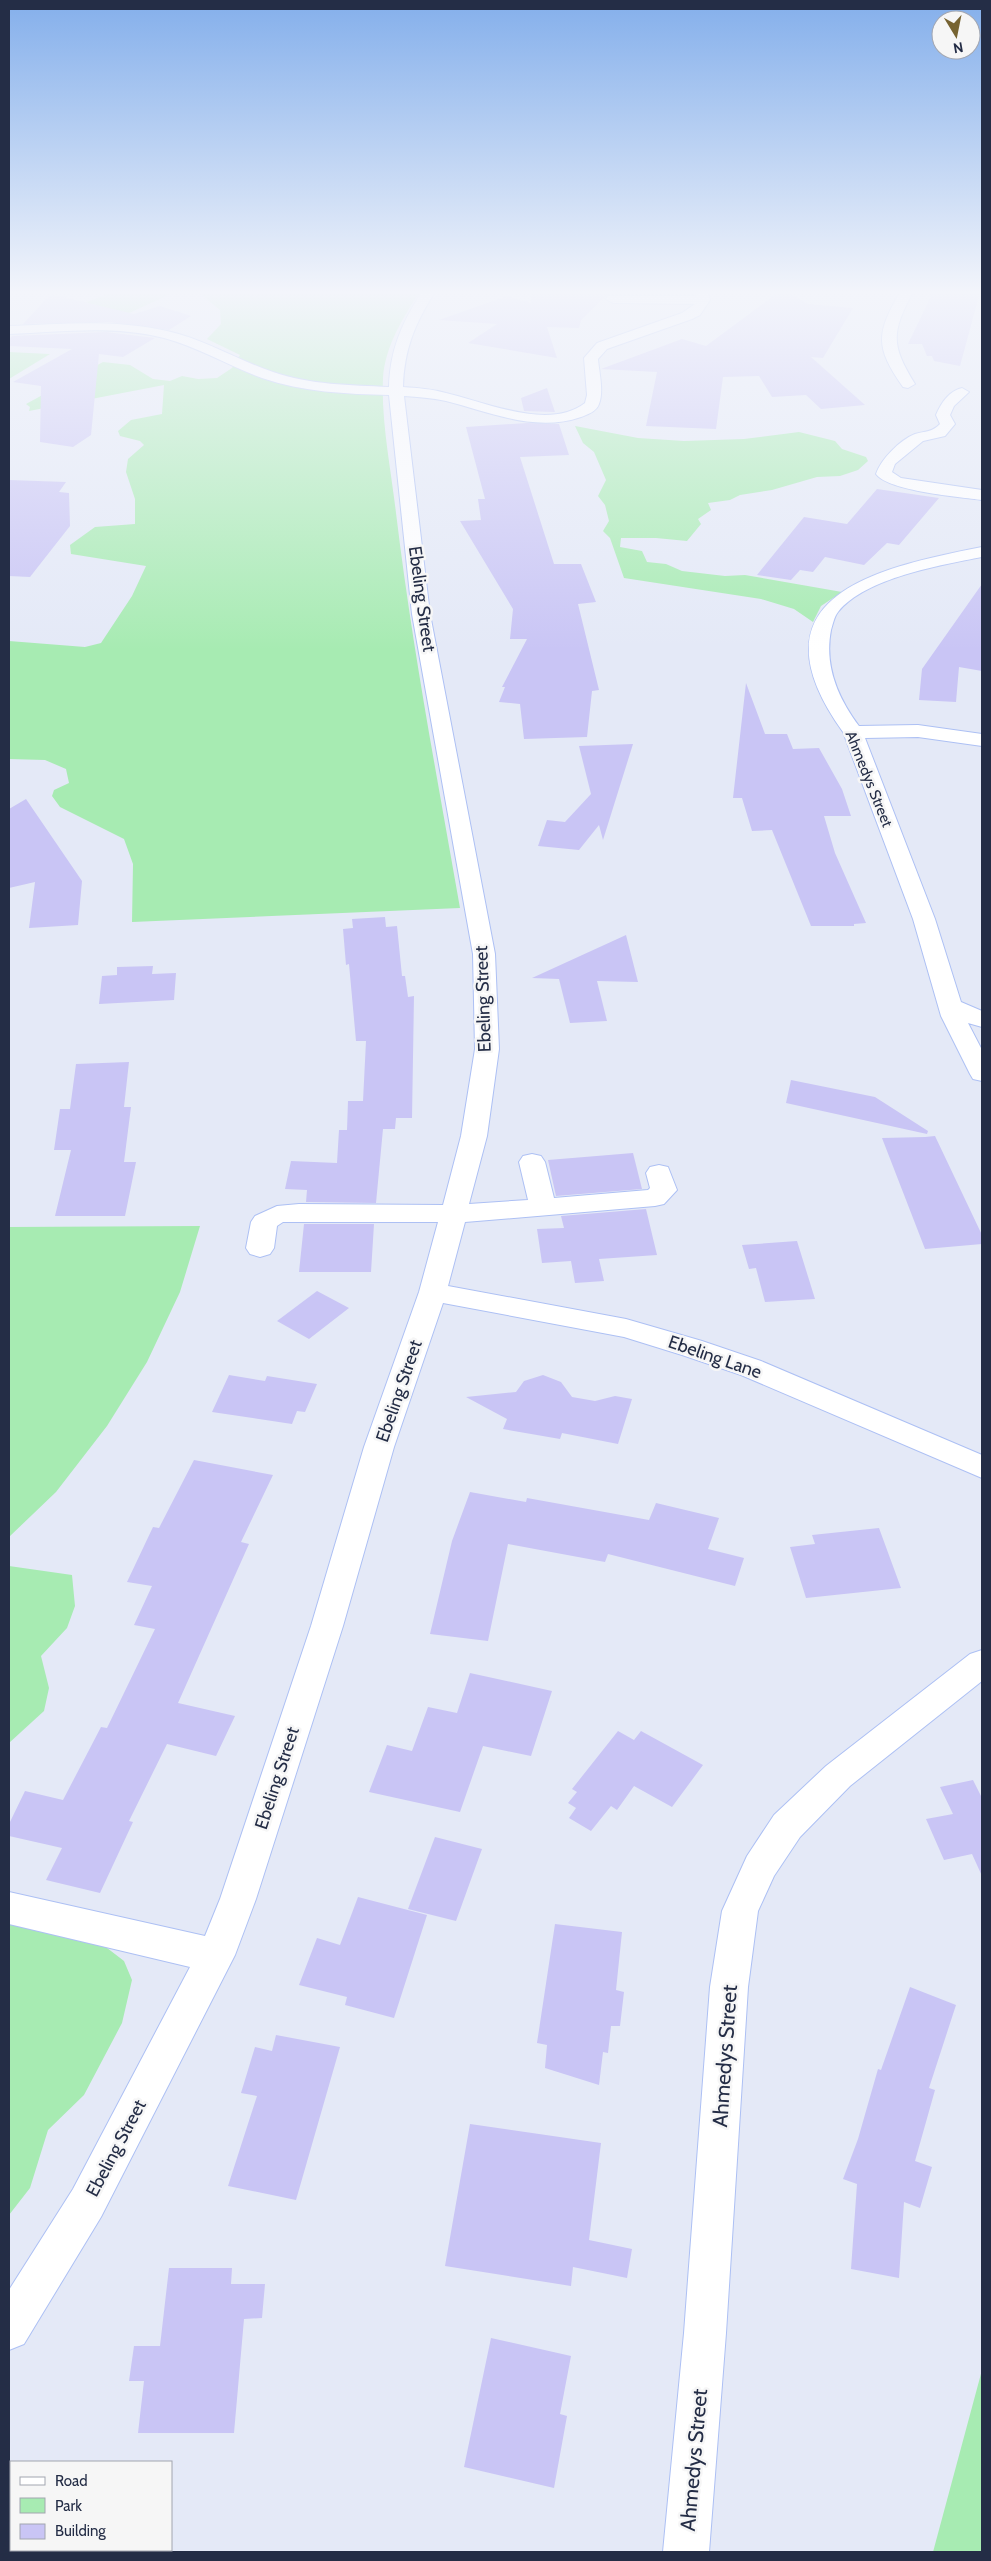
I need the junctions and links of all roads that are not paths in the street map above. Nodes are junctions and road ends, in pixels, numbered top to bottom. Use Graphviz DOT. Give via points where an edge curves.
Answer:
graph roads {
  1 [pos="398,412"];
  2 [pos="505,412"];
  3 [pos="583,412"];
  4 [pos="945,412"];
  5 [pos="982,495"];
  6 [pos="982,552"];
  7 [pos="853,732"];
  8 [pos="982,740"];
  9 [pos="950,1006"];
  10 [pos="982,1020"];
  11 [pos="982,1074"];
  12 [pos="532,1162"];
  13 [pos="659,1173"];
  14 [pos="543,1208"];
  15 [pos="454,1214"];
  16 [pos="260,1248"];
  17 [pos="433,1292"];
  18 [pos="982,1467"];
  19 [pos="982,1663"];
  20 [pos="9,1908"];
  21 [pos="216,1955"];
  22 [pos="9,2329"];
  23 [pos="686,2552"];
  1 -- 15 [label="street, Ebeling Street" via="422,614 484,954 487,1049 474,1136"];
  2 -- 3 [label="street" via="556,418"];
  4 -- 5 [label="street" via="948,424 940,433 918,438 888,462 884,474 897,482"];
  6 -- 7 [label="street, Ahmedys Street" via="935,562 875,581 832,608 818,641 821,673 840,716"];
  7 -- 8 [label="street" via="926,732"];
  7 -- 9 [label="street, Ahmedys Street" via="924,919"];
  9 -- 10 [label="street"];
  9 -- 11 [label="street, Ahmedys Street"];
  12 -- 14 [label="street"];
  13 -- 14 [label="street" via="664,1190 655,1198"];
  14 -- 15 [label="street"];
  15 -- 16 [label="street" via="277,1214 264,1222"];
  15 -- 17 [label="street, Ebeling Street"];
  17 -- 18 [label="street, Ebeling Lane" via="626,1328 692,1348 751,1368"];
  17 -- 21 [label="street, Ebeling Street" via="379,1447 327,1626 238,1898"];
  19 -- 23 [label="street, Ahmedys Street" via="838,1776 786,1826 760,1867 740,1911 729,1987"];
  20 -- 21 [label="street"];
  21 -- 22 [label="street, Ebeling Street" via="86,2203"];
}
